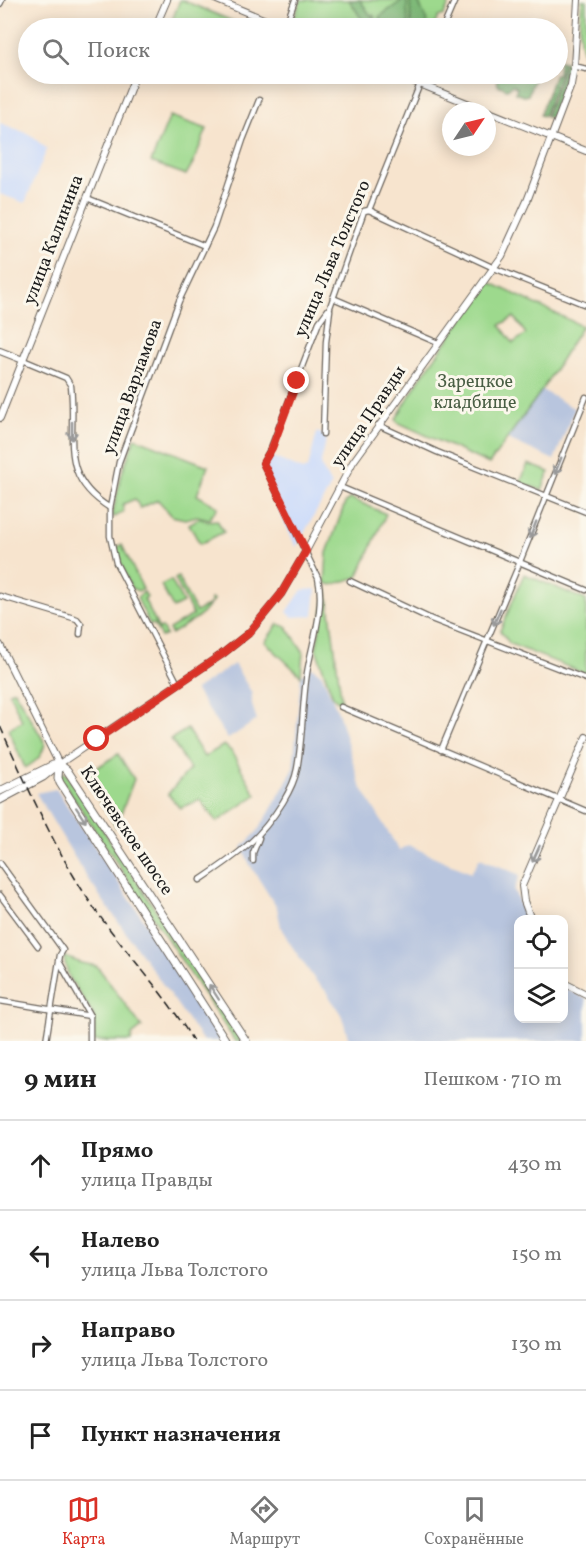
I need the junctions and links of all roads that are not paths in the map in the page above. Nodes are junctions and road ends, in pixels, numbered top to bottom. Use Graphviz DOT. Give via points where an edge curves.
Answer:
graph roads {
  1 [pos="2,0"];
  2 [pos="167,0"];
  3 [pos="217,0"];
  4 [pos="295,0"];
  5 [pos="455,0"];
  6 [pos="578,0"];
  7 [pos="0,4"];
  8 [pos="159,18"];
  9 [pos="261,18"];
  10 [pos="289,18"];
  11 [pos="447,18"];
  12 [pos="574,66"];
  13 [pos="586,69"];
  14 [pos="132,84"];
  15 [pos="420,84"];
  16 [pos="422,84"];
  17 [pos="259,100"];
  18 [pos="551,136"];
  19 [pos="586,151"];
  20 [pos="87,198"];
  21 [pos="369,210"];
  22 [pos="205,246"];
  23 [pos="494,268"];
  24 [pos="333,298"];
  25 [pos="586,305"];
  26 [pos="330,307"];
  27 [pos="438,343"];
  28 [pos="0,351"];
  29 [pos="23,360"];
  30 [pos="586,397"];
  31 [pos="0,418"];
  32 [pos="378,425"];
  33 [pos="323,434"];
  34 [pos="340,487"];
  35 [pos="546,496"];
  36 [pos="110,508"];
  37 [pos="586,512"];
  38 [pos="306,551"];
  39 [pos="520,563"];
  40 [pos="350,581"];
  41 [pos="586,590"];
  42 [pos="0,596"];
  43 [pos="80,634"];
  44 [pos="487,641"];
  45 [pos="0,645"];
  46 [pos="586,679"];
  47 [pos="178,684"];
  48 [pos="341,707"];
  49 [pos="586,738"];
  50 [pos="441,750"];
  51 [pos="59,764"];
  52 [pos="0,791"];
  53 [pos="1,800"];
  54 [pos="560,800"];
  55 [pos="586,811"];
  56 [pos="264,831"];
  57 [pos="253,861"];
  58 [pos="0,863"];
  59 [pos="200,880"];
  60 [pos="0,896"];
  61 [pos="529,915"];
  62 [pos="38,946"];
  63 [pos="60,963"];
  64 [pos="568,985"];
  65 [pos="586,994"];
  66 [pos="0,1001"];
  67 [pos="50,1010"];
  68 [pos="90,1016"];
  69 [pos="46,1041"];
  70 [pos="90,1041"];
  71 [pos="226,1041"];
  72 [pos="246,1041"];
  1 -- 7 [label="street"];
  2 -- 8 [label="main road"];
  3 -- 9 [label="main road"];
  4 -- 10 [label="street"];
  5 -- 11 [label="street"];
  6 -- 12 [label="main road, улица Правды"];
  12 -- 13 [label="street"];
  12 -- 18 [label="main road, улица Правды" via="571,85"];
  14 -- 20 [label="main road, улица Калинина"];
  15 -- 21 [label="street, улица Льва Толстого"];
  16 -- 18 [label="main road"];
  17 -- 22 [label="street, улица Варламова"];
  18 -- 19 [label="main road"];
  18 -- 23 [label="main road, улица Правды" via="513,233"];
  20 -- 22 [label="street"];
  20 -- 29 [label="main road, улица Калинина"];
  21 -- 23 [label="street"];
  21 -- 24 [label="street, улица Льва Толстого" via="364,211"];
  22 -- 36 [label="street, улица Варламова" via="179,301 119,462"];
  23 -- 25 [label="street"];
  23 -- 27 [label="main road, улица Правды"];
  24 -- 26 [label="street, улица Льва Толстого"];
  24 -- 27 [label="street"];
  26 -- 33 [label="street"];
  26 -- 38 [label="street, улица Льва Толстого" via="319,322 263,463"];
  27 -- 32 [label="main road, улица Правды"];
  28 -- 29 [label="main road"];
  29 -- 31 [label="main road, улица Калинина"];
  29 -- 36 [label="street, one-way" via="66,378 71,387 77,474 85,487"];
  30 -- 35 [label="street, one-way"];
  32 -- 34 [label="main road, улица Правды"];
  32 -- 35 [label="street"];
  34 -- 38 [label="main road, улица Правды"];
  34 -- 39 [label="street"];
  35 -- 37 [label="street"];
  35 -- 39 [label="street, one-way"];
  36 -- 47 [label="street, улица Варламова" via="110,536 116,563"];
  38 -- 47 [label="main road, улица Правды" via="281,594 249,633"];
  38 -- 56 [label="street, улица Льва Толстого" via="318,578 321,604 306,680 297,771 289,792"];
  39 -- 41 [label="street"];
  39 -- 44 [label="street, one-way"];
  40 -- 44 [label="street"];
  42 -- 43 [label="street" via="77,619"];
  44 -- 46 [label="street"];
  44 -- 50 [label="street"];
  45 -- 51 [label="main road"];
  47 -- 51 [label="main road, улица Правды"];
  48 -- 50 [label="street"];
  49 -- 54 [label="main road"];
  50 -- 54 [label="street"];
  51 -- 52 [label="main road"];
  51 -- 53 [label="main road"];
  51 -- 71 [label="main road, Ключевское шоссе, one-way" via="60,783"];
  72 -- 51 [label="main road, Ключевское шоссе, one-way" via="67,770"];
  54 -- 55 [label="street"];
  54 -- 61 [label="main road, one-way" via="522,886"];
  56 -- 57 [label="street" via="254,849"];
  56 -- 59 [label="street"];
  58 -- 63 [label="street" via="63,950"];
  60 -- 62 [label="street"];
  63 -- 67 [label="street"];
  63 -- 68 [label="street"];
  64 -- 65 [label="main road"];
  66 -- 67 [label="street"];
  67 -- 68 [label="street"];
  67 -- 69 [label="street"];
  68 -- 70 [label="street"];
}
